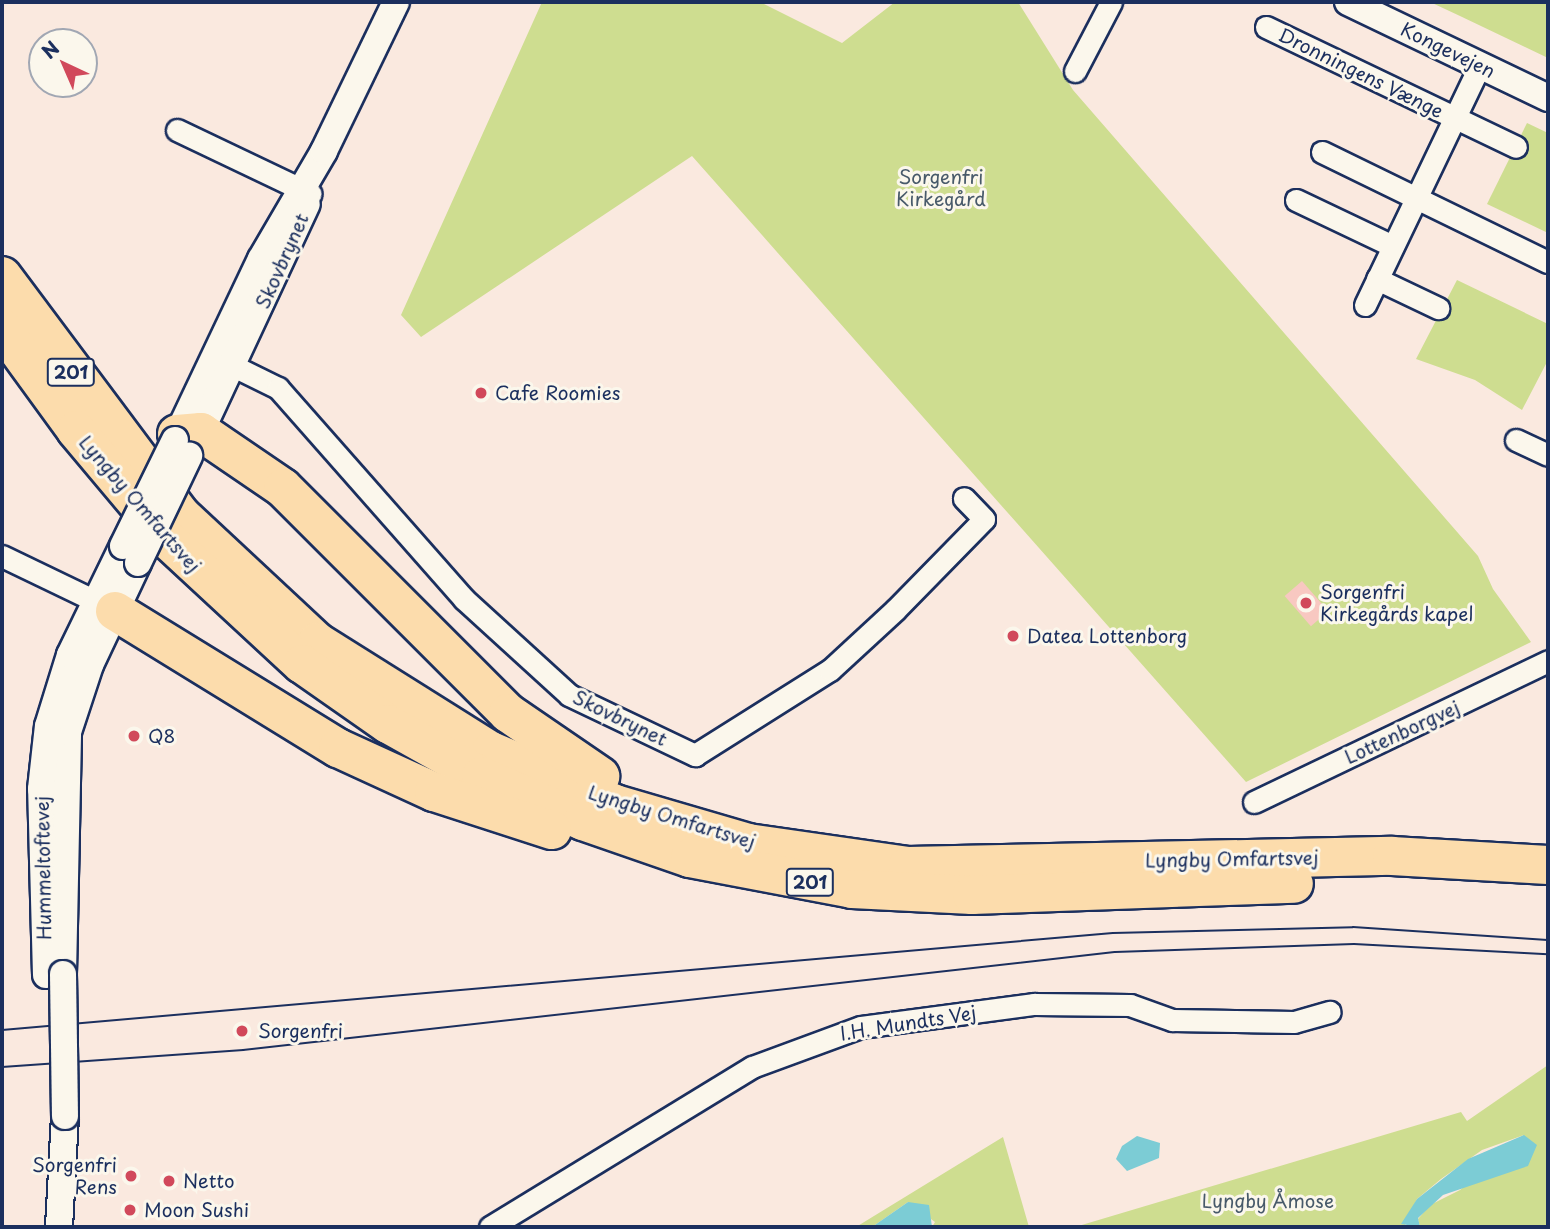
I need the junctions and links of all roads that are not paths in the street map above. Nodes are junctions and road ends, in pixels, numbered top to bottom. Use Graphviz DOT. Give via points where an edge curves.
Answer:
graph roads {
  1 [pos="396,2"];
  2 [pos="1111,2"];
  3 [pos="1348,2"];
  4 [pos="1266,27"];
  5 [pos="1480,65"];
  6 [pos="1075,71"];
  7 [pos="1548,98"];
  8 [pos="1455,118"];
  9 [pos="177,130"];
  10 [pos="1516,147"];
  11 [pos="1322,152"];
  12 [pos="305,191"];
  13 [pos="1416,199"];
  14 [pos="1296,200"];
  15 [pos="1393,246"];
  16 [pos="1548,262"];
  17 [pos="2,276"];
  18 [pos="1377,279"];
  19 [pos="1365,306"];
  20 [pos="1438,308"];
  21 [pos="2,328"];
  22 [pos="224,361"];
  23 [pos="1516,440"];
  24 [pos="185,441"];
  25 [pos="1548,455"];
  26 [pos="964,498"];
  27 [pos="130,554"];
  28 [pos="2,556"];
  29 [pos="105,605"];
  30 [pos="1548,661"];
  31 [pos="1255,802"];
  32 [pos="748,843"];
  33 [pos="691,858"];
  34 [pos="1548,865"];
  35 [pos="1548,890"];
  36 [pos="1330,1012"];
  37 [pos="60,1217"];
  38 [pos="490,1227"];
  1 -- 12 [label="street, Skovbrynet"];
  2 -- 6 [label="street"];
  3 -- 5 [label="street, Kongevejen"];
  4 -- 8 [label="street, Dronningens Vænge"];
  5 -- 7 [label="street, Kongevejen"];
  5 -- 8 [label="street, Dronningens Vænge"];
  8 -- 10 [label="street, Dronningens Vænge"];
  8 -- 13 [label="street, Dronningens Vænge"];
  9 -- 12 [label="street, Skovbrynet"];
  11 -- 13 [label="street"];
  12 -- 22 [label="street, Skovbrynet"];
  13 -- 15 [label="street, Dronningens Vænge"];
  13 -- 16 [label="street"];
  14 -- 15 [label="street"];
  15 -- 18 [label="street, Dronningens Vænge"];
  17 -- 32 [label="highway, Lyngby Omfartsvej / 201" via="181,514 317,642 491,751 615,804"];
  18 -- 19 [label="street, Dronningens Vænge"];
  18 -- 20 [label="street"];
  21 -- 33 [label="highway, Lyngby Omfartsvej / 201" via="76,430 169,541 303,664 388,724 481,775 583,821"];
  22 -- 24 [label="street, Skovbrynet"];
  22 -- 26 [label="street, Skovbrynet" via="278,387 464,599 569,695 695,755 830,670 895,610 984,519"];
  23 -- 25 [label="street"];
  24 -- 27 [label="street, Skovbrynet, bridge"];
  24 -- 32 [label="highway" via="323,522 463,670 560,753 617,785"];
  27 -- 29 [label="street, Hummeltoftevej"];
  28 -- 29 [label="street"];
  29 -- 33 [label="highway" via="338,748 434,792 597,845"];
  29 -- 37 [label="street, Hummeltoftevej, bridge" via="65,751 55,974"];
  30 -- 31 [label="street, Lottenborgvej"];
  32 -- 34 [label="highway, Lyngby Omfartsvej / 201" via="908,866 1379,856"];
  33 -- 35 [label="highway, Lyngby Omfartsvej / 201" via="852,889 972,895 1394,881"];
  36 -- 38 [label="street, I.H. Mundts Vej" via="1294,1022 1172,1020 1130,1005 1034,1004 861,1027 752,1068"];
}
